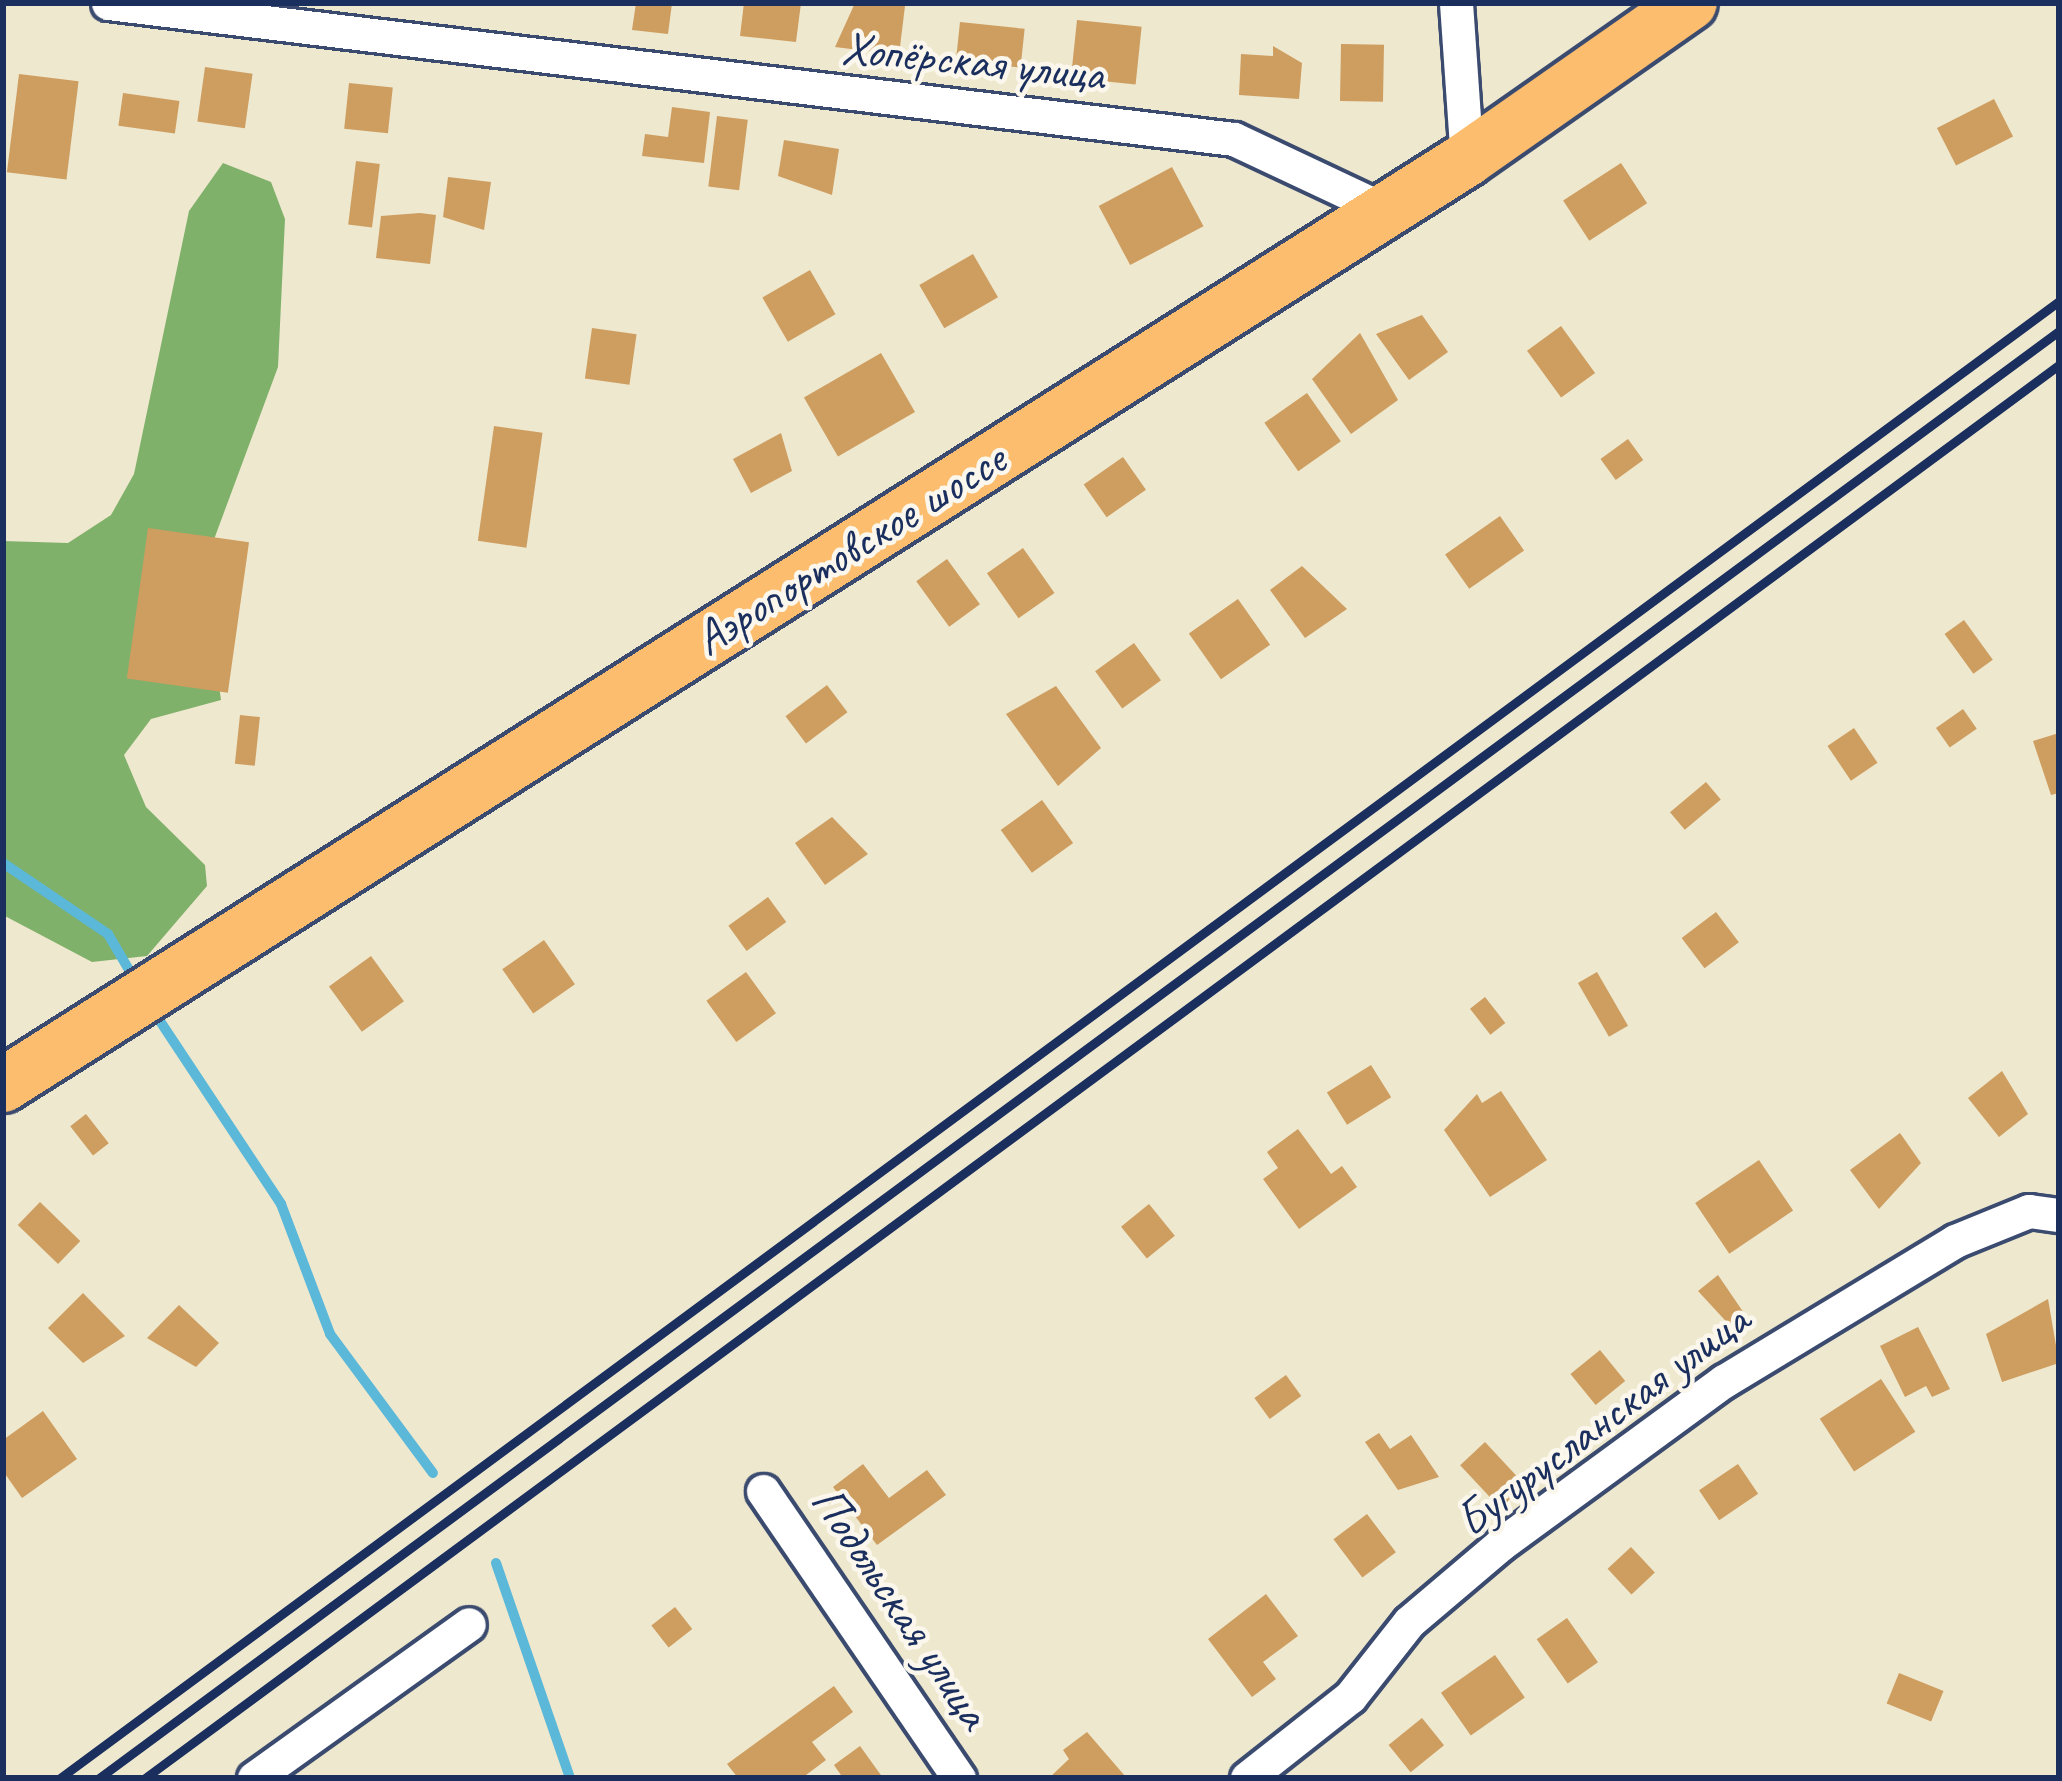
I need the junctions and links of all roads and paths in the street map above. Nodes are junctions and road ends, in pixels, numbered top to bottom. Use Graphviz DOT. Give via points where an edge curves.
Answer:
graph roads {
  1 [pos="108,3"];
  2 [pos="1456,3"];
  3 [pos="1690,3"];
  4 [pos="1467,159"];
  5 [pos="1385,210"];
  6 [pos="3,1085"];
  7 [pos="2059,1215"];
  8 [pos="763,1491"];
  9 [pos="469,1624"];
  10 [pos="254,1778"];
  11 [pos="959,1778"];
  12 [pos="1247,1778"];
  1 -- 5 [label="street, Хопёрская улица" via="1234,139"];
  2 -- 4 [label="street"];
  3 -- 4 [label="main road, Аэропортовское шоссе"];
  4 -- 5 [label="main road, Аэропортовское шоссе"];
  5 -- 6 [label="main road, Аэропортовское шоссе"];
  7 -- 12 [label="street, Бугурусланская улица" via="2029,1211 1955,1241 1724,1381 1501,1544 1409,1622 1349,1696"];
  8 -- 11 [label="street, Подольская улица"];
  9 -- 10 [label="street"];
}
